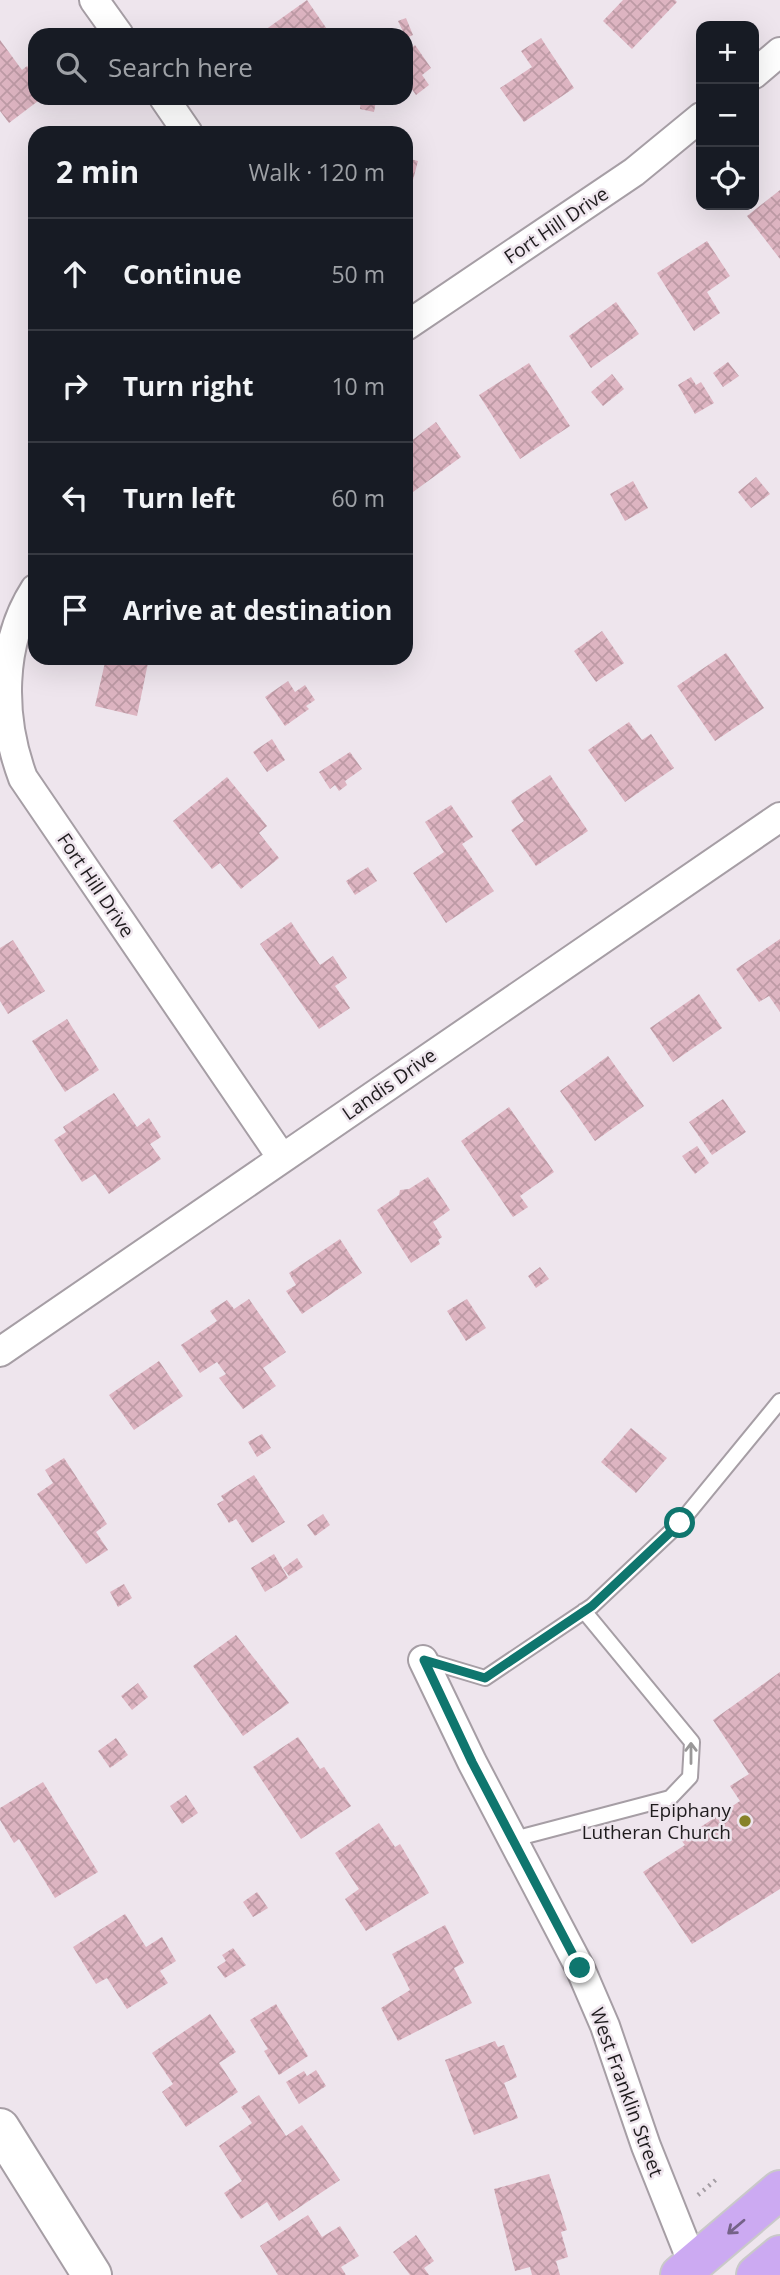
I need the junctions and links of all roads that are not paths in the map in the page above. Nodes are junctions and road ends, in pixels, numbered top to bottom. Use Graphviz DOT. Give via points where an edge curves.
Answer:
graph roads {
  1 [pos="94,0"];
  2 [pos="114,28"];
  3 [pos="780,52"];
  4 [pos="759,70"];
  5 [pos="169,105"];
  6 [pos="696,121"];
  7 [pos="183,126"];
  8 [pos="413,321"];
  9 [pos="28,600"];
  10 [pos="780,817"];
  11 [pos="282,1158"];
  12 [pos="0,1352"];
  13 [pos="780,1401"];
  14 [pos="584,1611"];
  15 [pos="424,1660"];
  16 [pos="514,1839"];
  17 [pos="0,2128"];
  18 [pos="780,2190"];
  19 [pos="780,2255"];
  20 [pos="686,2270"];
  21 [pos="92,2275"];
  22 [pos="756,2275"];
  1 -- 2 [label="street"];
  3 -- 4 [label="street"];
  5 -- 7 [label="street"];
  6 -- 8 [label="street, Fort Hill Drive" via="634,172"];
  9 -- 11 [label="street, Fort Hill Drive" via="5,644 1,682 3,716 23,778"];
  10 -- 11 [label="street, Landis Drive"];
  11 -- 12 [label="street, Landis Drive"];
  13 -- 14 [label="lane" via="680,1523"];
  14 -- 15 [label="lane" via="485,1678"];
  16 -- 14 [label="lane, one-way" via="670,1798 690,1777 692,1742"];
  15 -- 16 [label="street, West Franklin Street"];
  16 -- 20 [label="street, West Franklin Street" via="605,2026"];
  17 -- 21 [label="main road"];
  18 -- 20 [label="main road, one-way"];
  19 -- 22 [label="main road"];
}
